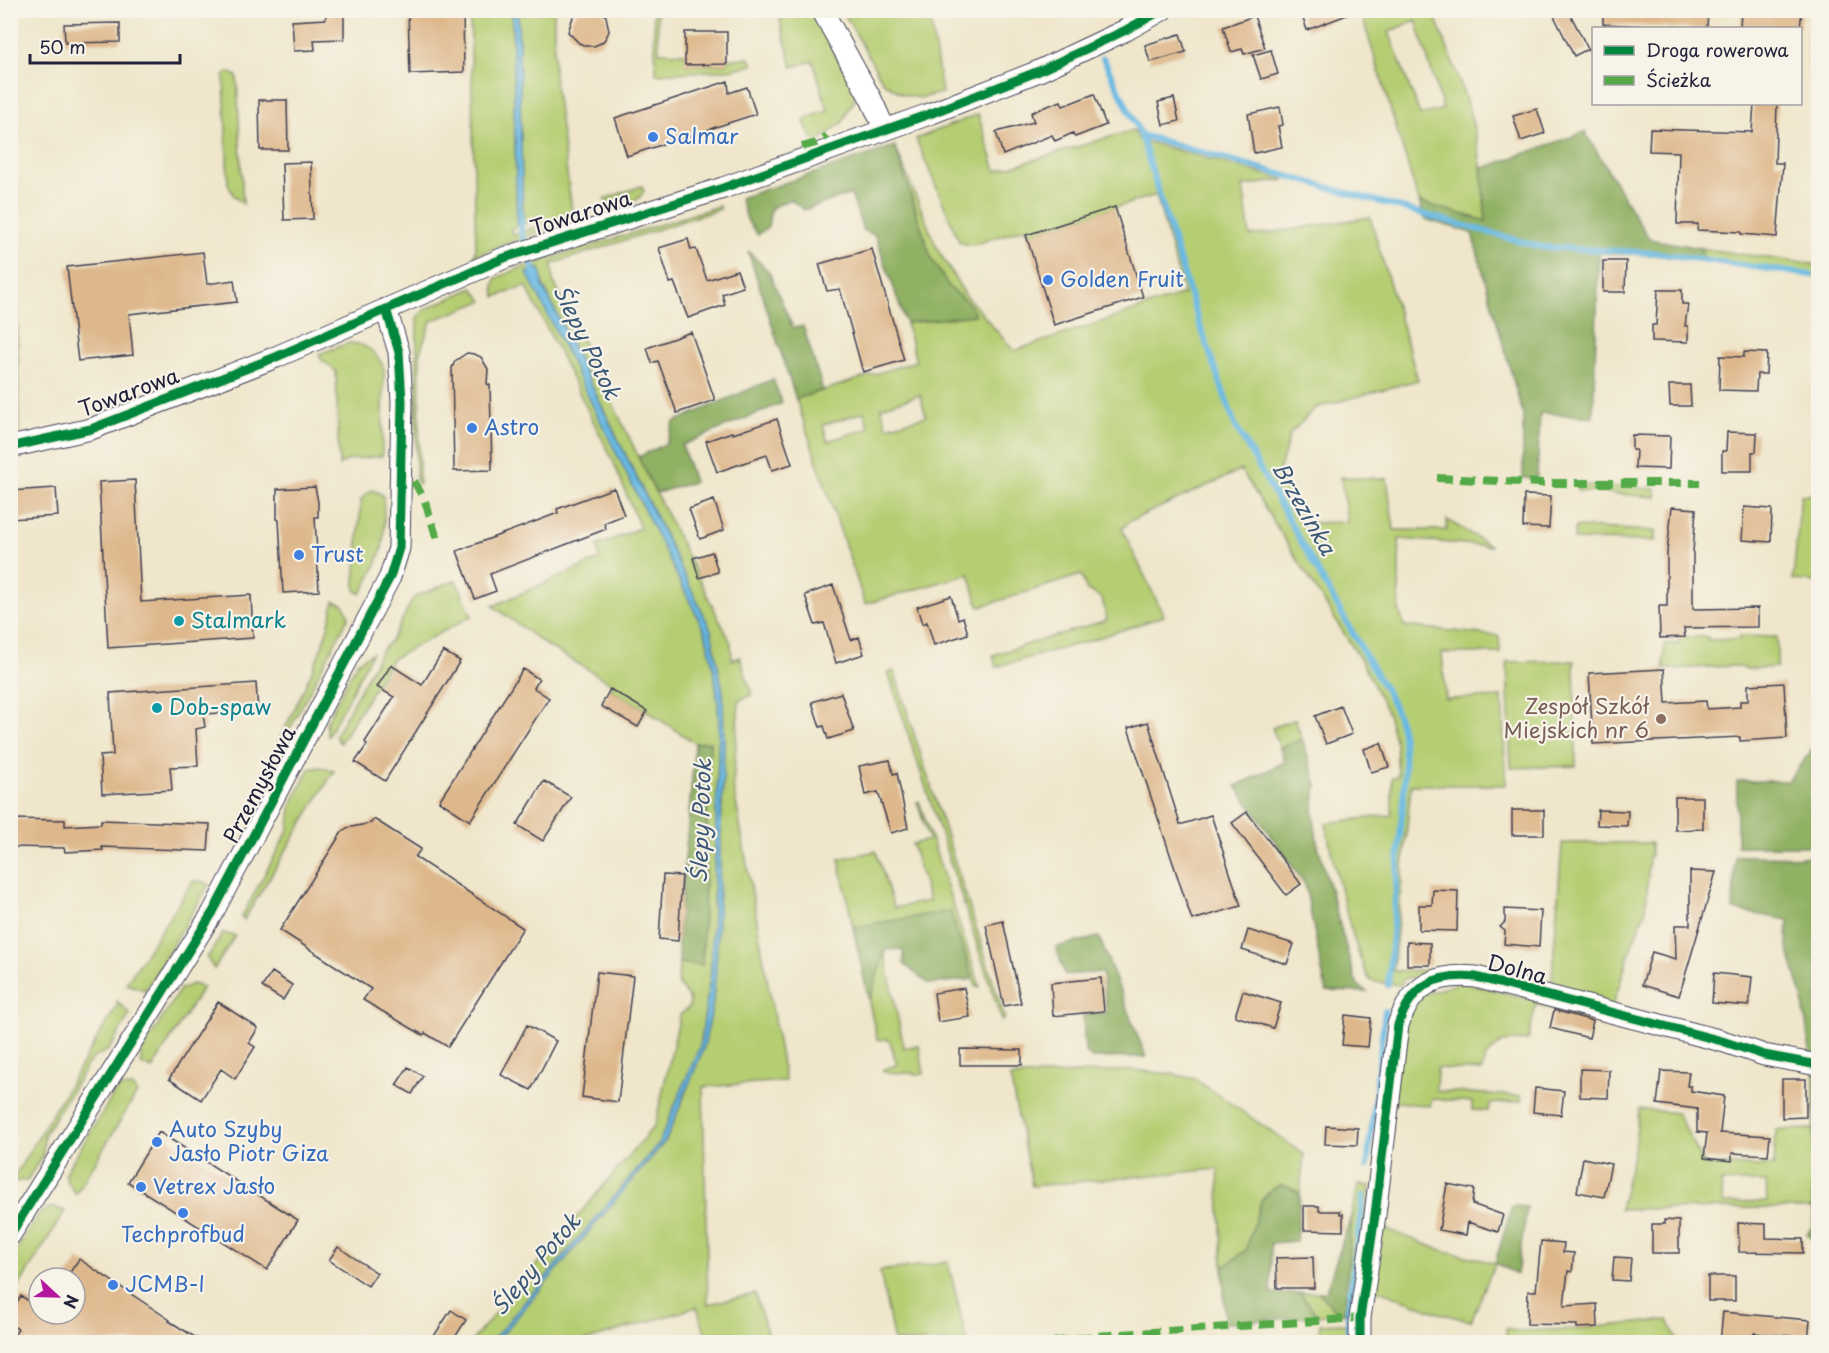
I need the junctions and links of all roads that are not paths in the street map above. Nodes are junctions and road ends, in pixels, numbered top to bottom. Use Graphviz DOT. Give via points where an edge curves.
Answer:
graph roads {
  1 [pos="822,10"];
  2 [pos="1162,10"];
  3 [pos="885,130"];
  4 [pos="386,309"];
  5 [pos="10,447"];
  6 [pos="1818,1065"];
  7 [pos="10,1235"];
  8 [pos="1360,1342"];
  1 -- 3 [label="street"];
  2 -- 3 [label="street, Towarowa" via="1039,71"];
  3 -- 4 [label="street, Towarowa" via="723,188 554,240"];
  4 -- 5 [label="street, Towarowa" via="276,357 91,429"];
  4 -- 7 [label="street, Przemysłowa" via="399,352 402,402 402,506 399,548 390,577 213,912"];
  6 -- 8 [label="street, Dolna" via="1764,1055 1476,977 1443,978 1426,985 1406,1003 1398,1025"];
}
